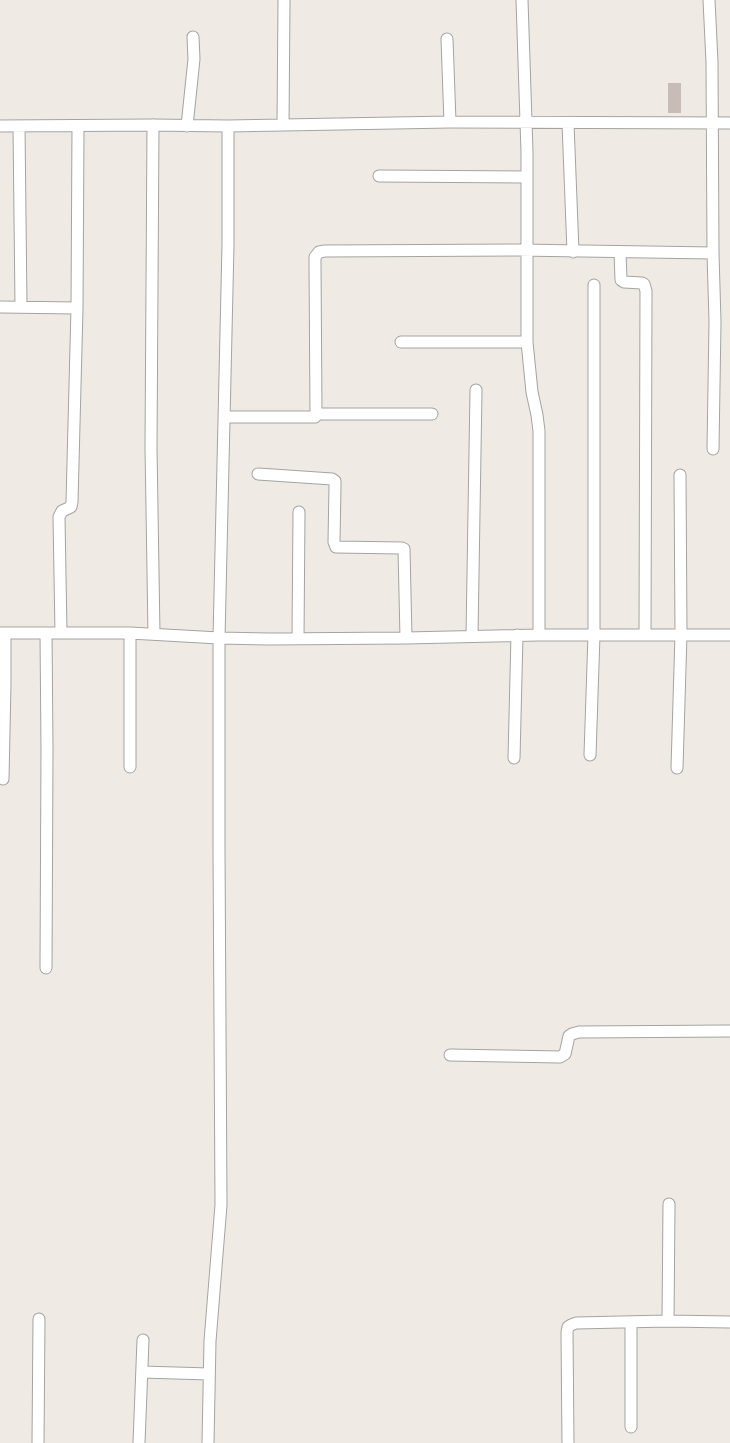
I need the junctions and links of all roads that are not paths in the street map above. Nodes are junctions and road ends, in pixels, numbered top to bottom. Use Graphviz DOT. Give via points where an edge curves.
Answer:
graph roads {
  1 [pos="284,0"];
  2 [pos="522,0"];
  3 [pos="709,0"];
  4 [pos="193,37"];
  5 [pos="447,39"];
  6 [pos="450,122"];
  7 [pos="525,123"];
  8 [pos="568,123"];
  9 [pos="711,123"];
  10 [pos="730,123"];
  11 [pos="153,125"];
  12 [pos="283,125"];
  13 [pos="0,126"];
  14 [pos="19,126"];
  15 [pos="78,126"];
  16 [pos="187,126"];
  17 [pos="228,126"];
  18 [pos="380,176"];
  19 [pos="527,177"];
  20 [pos="526,250"];
  21 [pos="573,252"];
  22 [pos="620,252"];
  23 [pos="713,253"];
  24 [pos="594,285"];
  25 [pos="0,307"];
  26 [pos="21,307"];
  27 [pos="77,308"];
  28 [pos="401,342"];
  29 [pos="527,342"];
  30 [pos="476,390"];
  31 [pos="316,414"];
  32 [pos="432,414"];
  33 [pos="224,417"];
  34 [pos="713,449"];
  35 [pos="258,474"];
  36 [pos="680,475"];
  37 [pos="299,512"];
  38 [pos="2,633"];
  39 [pos="46,633"];
  40 [pos="61,633"];
  41 [pos="130,633"];
  42 [pos="154,634"];
  43 [pos="681,634"];
  44 [pos="517,635"];
  45 [pos="539,635"];
  46 [pos="594,635"];
  47 [pos="645,635"];
  48 [pos="730,635"];
  49 [pos="472,636"];
  50 [pos="219,638"];
  51 [pos="298,638"];
  52 [pos="406,638"];
  53 [pos="590,755"];
  54 [pos="514,758"];
  55 [pos="130,767"];
  56 [pos="676,768"];
  57 [pos="3,779"];
  58 [pos="46,968"];
  59 [pos="730,1031"];
  60 [pos="450,1055"];
  61 [pos="670,1204"];
  62 [pos="39,1319"];
  63 [pos="668,1321"];
  64 [pos="631,1322"];
  65 [pos="730,1322"];
  66 [pos="143,1340"];
  67 [pos="142,1372"];
  68 [pos="209,1374"];
  69 [pos="631,1427"];
  70 [pos="38,1443"];
  71 [pos="140,1443"];
  72 [pos="208,1443"];
  73 [pos="568,1443"];
  1 -- 12 [label="street"];
  2 -- 7 [label="street"];
  3 -- 9 [label="street"];
  4 -- 16 [label="street" via="194,59"];
  5 -- 6 [label="street"];
  6 -- 7 [label="street"];
  6 -- 12 [label="street"];
  7 -- 8 [label="street"];
  7 -- 19 [label="street"];
  8 -- 9 [label="street"];
  8 -- 21 [label="street"];
  9 -- 10 [label="street"];
  9 -- 23 [label="street"];
  11 -- 15 [label="street"];
  11 -- 16 [label="street"];
  11 -- 42 [label="street" via="151,447"];
  12 -- 17 [label="street"];
  13 -- 14 [label="street"];
  14 -- 15 [label="street"];
  14 -- 26 [label="street"];
  15 -- 27 [label="street"];
  16 -- 17 [label="street"];
  17 -- 33 [label="street"];
  18 -- 19 [label="street"];
  19 -- 20 [label="street"];
  20 -- 21 [label="street"];
  20 -- 29 [label="street"];
  20 -- 31 [label="street" via="324,251 317,254 314,263"];
  21 -- 22 [label="street"];
  22 -- 23 [label="street"];
  22 -- 47 [label="street" via="621,280 642,283 646,291"];
  23 -- 34 [label="street"];
  24 -- 46 [label="street"];
  25 -- 26 [label="street"];
  26 -- 27 [label="street"];
  27 -- 40 [label="street" via="72,502 59,517"];
  28 -- 29 [label="street"];
  29 -- 45 [label="street" via="538,431"];
  30 -- 49 [label="street"];
  31 -- 32 [label="street"];
  31 -- 33 [label="street" via="312,418"];
  33 -- 50 [label="street"];
  35 -- 52 [label="street" via="335,481 336,547 403,548"];
  36 -- 43 [label="street"];
  37 -- 51 [label="street"];
  38 -- 39 [label="street"];
  38 -- 57 [label="street"];
  39 -- 40 [label="street"];
  39 -- 58 [label="street"];
  40 -- 41 [label="street"];
  41 -- 42 [label="street"];
  41 -- 55 [label="street"];
  42 -- 50 [label="street"];
  43 -- 47 [label="street"];
  43 -- 48 [label="street"];
  43 -- 56 [label="street"];
  44 -- 45 [label="street"];
  44 -- 49 [label="street"];
  44 -- 54 [label="street"];
  45 -- 46 [label="street"];
  46 -- 47 [label="street"];
  46 -- 53 [label="street"];
  49 -- 52 [label="street"];
  50 -- 51 [label="street"];
  50 -- 68 [label="street" via="221,1205"];
  51 -- 52 [label="street"];
  59 -- 60 [label="street" via="579,1032 569,1036 565,1054 560,1057"];
  61 -- 63 [label="street"];
  62 -- 70 [label="street"];
  63 -- 64 [label="street"];
  63 -- 65 [label="street"];
  64 -- 69 [label="street"];
  64 -- 73 [label="street" via="576,1323 568,1328"];
  66 -- 67 [label="street"];
  67 -- 68 [label="street"];
  67 -- 71 [label="street"];
  68 -- 72 [label="street"];
}
